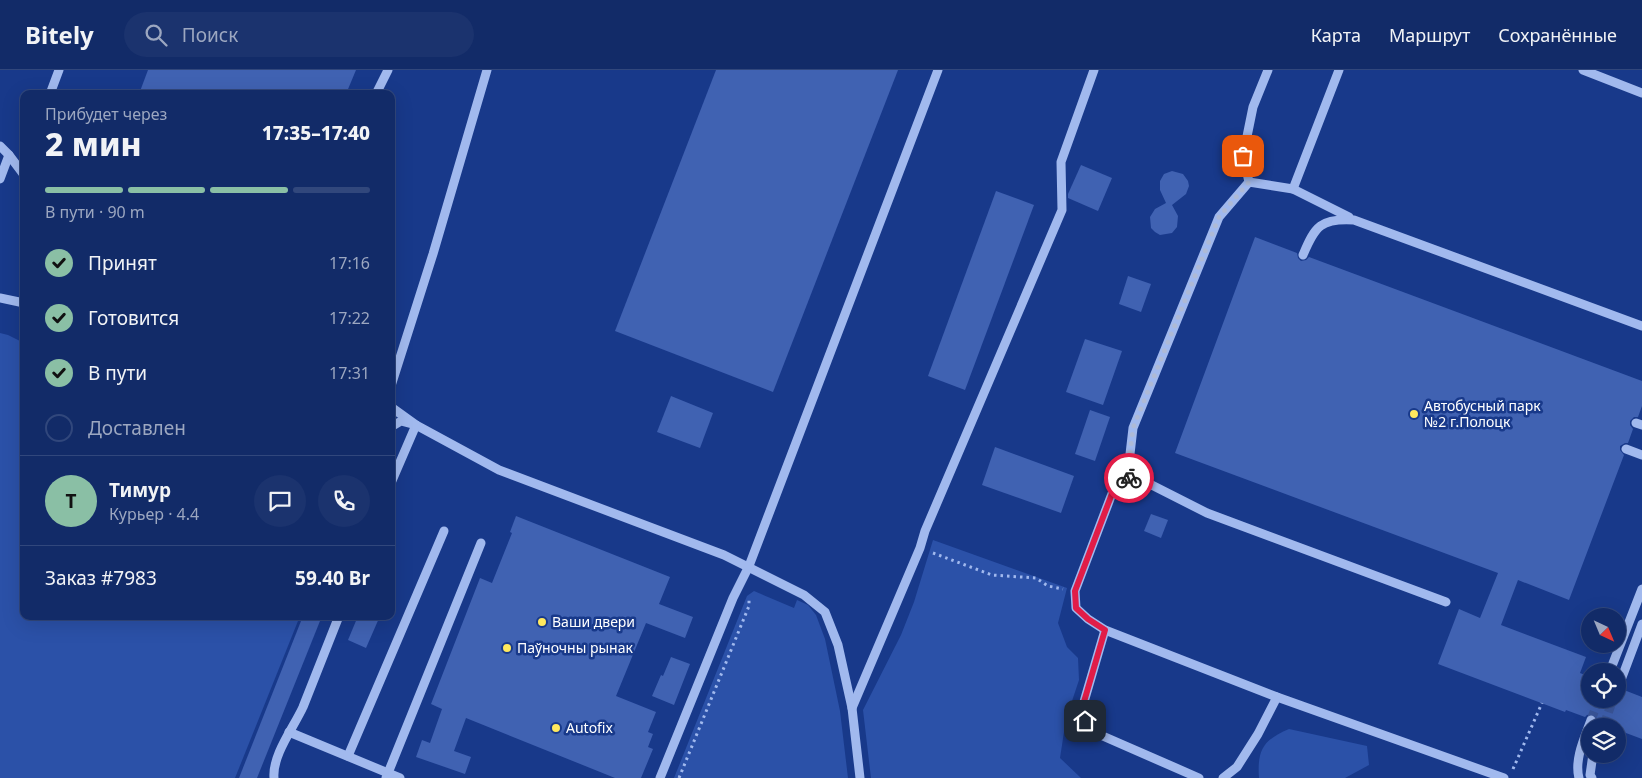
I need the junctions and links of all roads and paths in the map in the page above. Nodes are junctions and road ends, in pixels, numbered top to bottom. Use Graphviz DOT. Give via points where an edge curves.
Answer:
graph roads {
  1 [pos="59,70"];
  2 [pos="388,70"];
  3 [pos="487,70"];
  4 [pos="938,70"];
  5 [pos="1094,70"];
  6 [pos="1268,70"];
  7 [pos="1339,70"];
  8 [pos="1583,70"];
  9 [pos="52,90"];
  10 [pos="378,90"];
  11 [pos="1642,93"];
  12 [pos="0,146"];
  13 [pos="9,155"];
  14 [pos="20,170"];
  15 [pos="0,179"];
  16 [pos="1249,182"];
  17 [pos="1293,189"];
  18 [pos="1354,220"];
  19 [pos="1303,255"];
  20 [pos="0,298"];
  21 [pos="20,302"];
  22 [pos="1642,326"];
  23 [pos="395,373"];
  24 [pos="395,410"];
  25 [pos="395,425"];
  26 [pos="416,425"];
  27 [pos="1626,449"];
  28 [pos="1642,455"];
  29 [pos="395,474"];
  30 [pos="1132,475"];
  31 [pos="444,531"];
  32 [pos="481,543"];
  33 [pos="920,548"];
  34 [pos="749,566"];
  35 [pos="1642,589"];
  36 [pos="1075,591"];
  37 [pos="1446,602"];
  38 [pos="336,620"];
  39 [pos="1642,624"];
  40 [pos="1105,630"];
  41 [pos="1613,663"];
  42 [pos="1626,667"];
  43 [pos="1277,698"];
  44 [pos="1542,703"];
  45 [pos="852,708"];
  46 [pos="288,732"];
  47 [pos="1581,748"];
  48 [pos="348,756"];
  49 [pos="1592,763"];
  50 [pos="387,776"];
  51 [pos="274,778"];
  52 [pos="400,778"];
  53 [pos="660,778"];
  54 [pos="860,778"];
  55 [pos="1199,778"];
  56 [pos="1223,778"];
  57 [pos="1504,778"];
  58 [pos="1510,778"];
  59 [pos="1579,778"];
  60 [pos="1592,778"];
  1 -- 9 [label="street"];
  2 -- 10 [label="street"];
  3 -- 23 [label="street"];
  4 -- 34 [label="street"];
  5 -- 33 [label="street" via="1061,162 1062,210"];
  6 -- 16 [label="street" via="1253,107 1243,156"];
  7 -- 17 [label="street"];
  8 -- 11 [label="street"];
  12 -- 13 [label="street"];
  13 -- 14 [label="street"];
  13 -- 15 [label="street"];
  16 -- 17 [label="street"];
  16 -- 30 [label="street" via="1219,217 1133,428"];
  17 -- 18 [label="street"];
  18 -- 19 [label="street" via="1335,219 1320,225"];
  18 -- 22 [label="street"];
  20 -- 21 [label="street"];
  24 -- 26 [label="street"];
  25 -- 26 [label="street" via="401,421"];
  26 -- 29 [label="street"];
  26 -- 34 [label="street" via="499,470"];
  27 -- 28 [label="street"];
  30 -- 36 [label="street" via="1113,491"];
  30 -- 37 [label="street" via="1207,513"];
  31 -- 48 [label="street"];
  32 -- 50 [label="street"];
  33 -- 36 [label="path" via="992,575 1036,578 1048,586"];
  33 -- 45 [label="street"];
  34 -- 45 [label="street" via="804,595 825,612 838,645"];
  34 -- 53 [label="street"];
  35 -- 41 [label="street"];
  36 -- 40 [label="street" via="1076,608"];
  38 -- 46 [label="street" via="302,709"];
  39 -- 42 [label="street"];
  40 -- 43 [label="street"];
  40 -- 55 [label="street" via="1081,712 1089,730"];
  43 -- 56 [label="street" via="1237,767"];
  43 -- 57 [label="street"];
  44 -- 58 [label="path"];
  45 -- 54 [label="street"];
  46 -- 48 [label="street"];
  46 -- 51 [label="street" via="273,770"];
  47 -- 59 [label="street"];
  48 -- 50 [label="street"];
  49 -- 60 [label="street"];
  50 -- 52 [label="street"];
}
